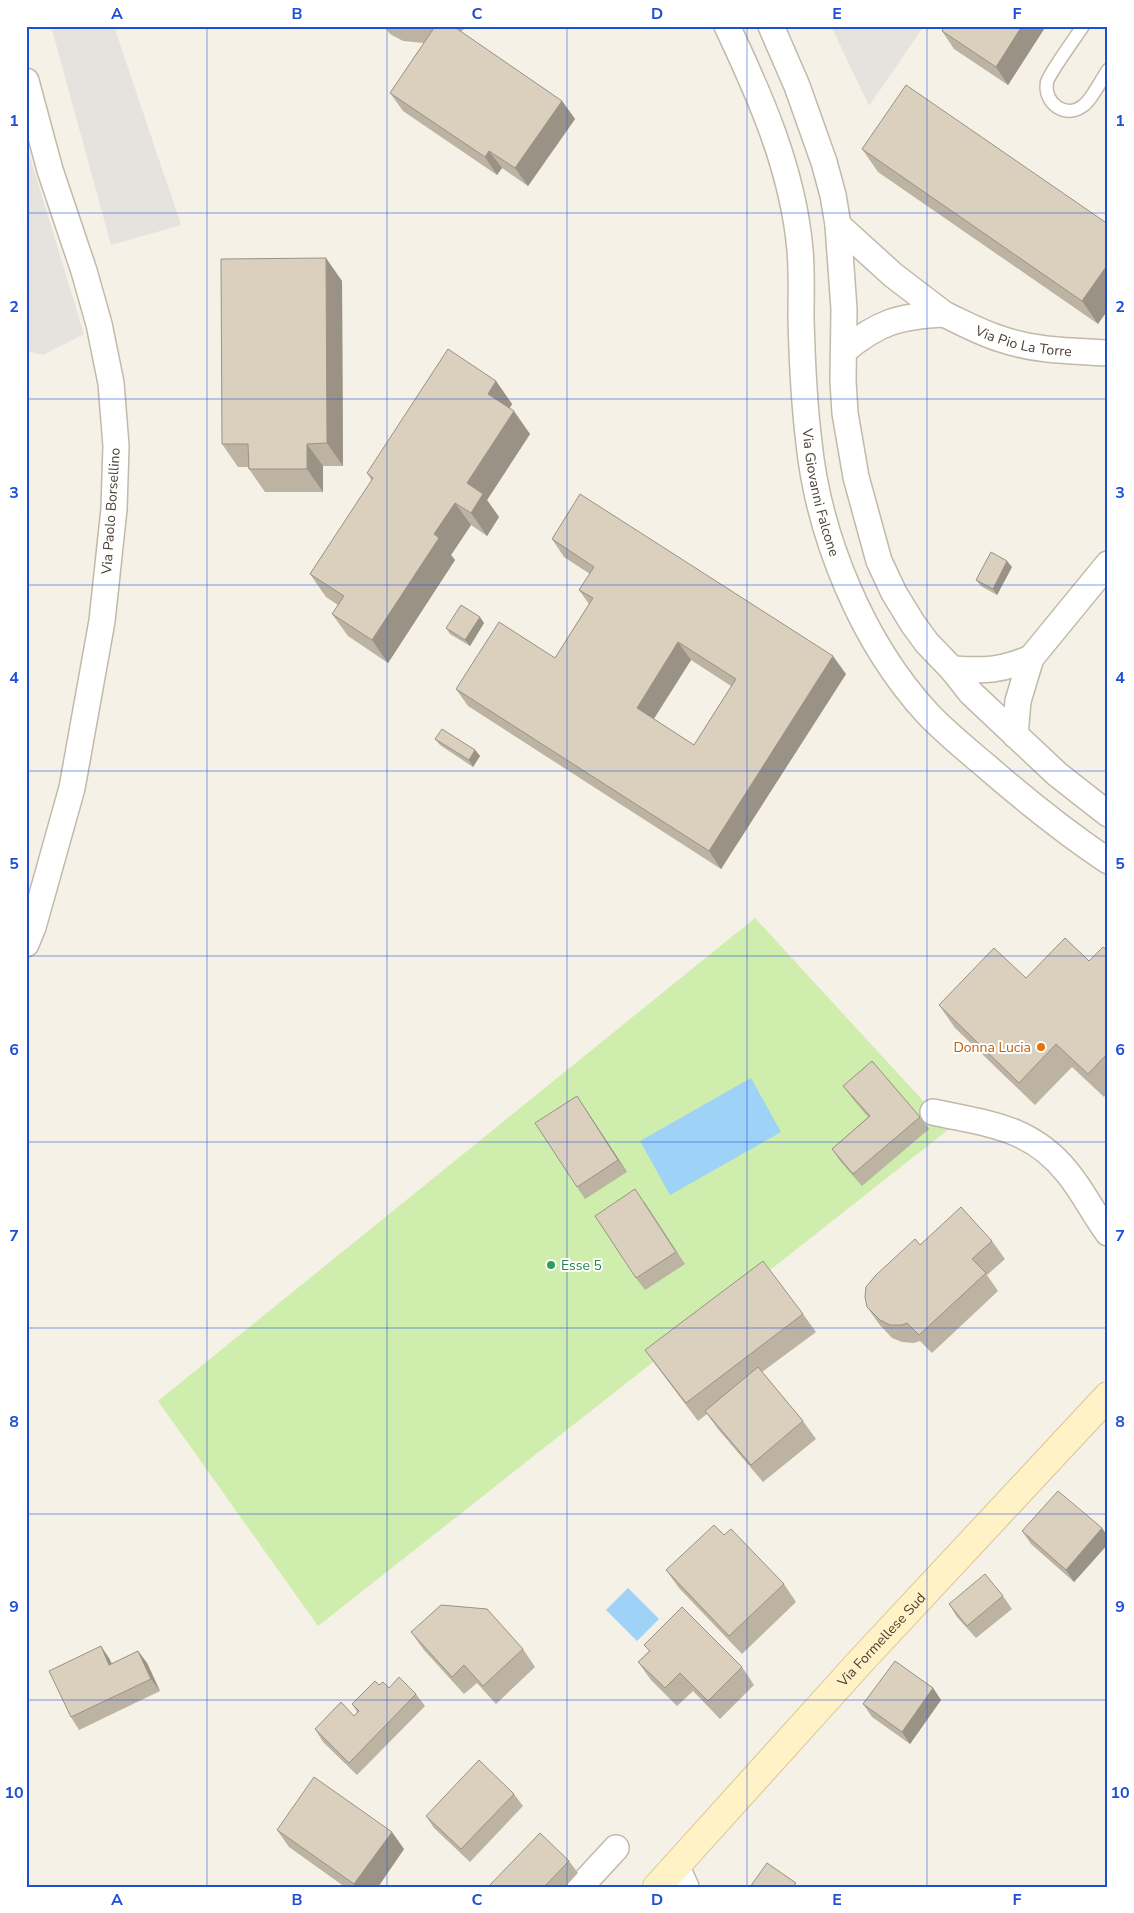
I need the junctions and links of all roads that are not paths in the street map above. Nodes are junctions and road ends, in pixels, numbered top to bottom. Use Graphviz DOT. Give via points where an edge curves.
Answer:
graph roads {
  1 [pos="727,26"];
  2 [pos="772,26"];
  3 [pos="1083,26"];
  4 [pos="1108,70"];
  5 [pos="26,81"];
  6 [pos="838,225"];
  7 [pos="944,314"];
  8 [pos="844,351"];
  9 [pos="1108,353"];
  10 [pos="1108,564"];
  11 [pos="1030,658"];
  12 [pos="952,669"];
  13 [pos="1015,735"];
  14 [pos="1108,814"];
  15 [pos="1108,861"];
  16 [pos="26,944"];
  17 [pos="933,1112"];
  18 [pos="1108,1233"];
  19 [pos="1108,1396"];
  20 [pos="616,1848"];
  21 [pos="681,1876"];
  22 [pos="580,1887"];
  23 [pos="657,1887"];
  1 -- 15 [label="street, Via Giovanni Falcone" via="770,120 790,190 800,250 802,365 813,474 830,539 858,607 892,668 928,713 1043,815"];
  2 -- 6 [label="street" via="824,162"];
  3 -- 4 [label="lane" via="1048,80 1046,93 1052,104 1063,110 1084,105"];
  5 -- 16 [label="street, Via Paolo Borsellino" via="50,170 99,324 111,383 116,478 102,622 72,788"];
  6 -- 7 [label="street, Via Pio La Torre" via="893,275"];
  6 -- 8 [label="street"];
  7 -- 8 [label="street" via="910,316 877,327"];
  7 -- 9 [label="street, Via Pio La Torre" via="1018,344"];
  8 -- 12 [label="street" via="844,397 850,444 856,478 880,561 903,608 927,643"];
  10 -- 11 [label="street"];
  11 -- 12 [label="street" via="1000,669"];
  11 -- 13 [label="street" via="1018,701"];
  12 -- 13 [label="street" via="971,693"];
  13 -- 14 [label="street" via="1057,774"];
  17 -- 18 [label="street" via="1012,1130 1041,1146 1068,1172"];
  19 -- 21 [label="street, Via Formellese Sud" via="861,1661"];
  20 -- 22 [label="street"];
  21 -- 23 [label="street, Via Formellese Sud"];
}
